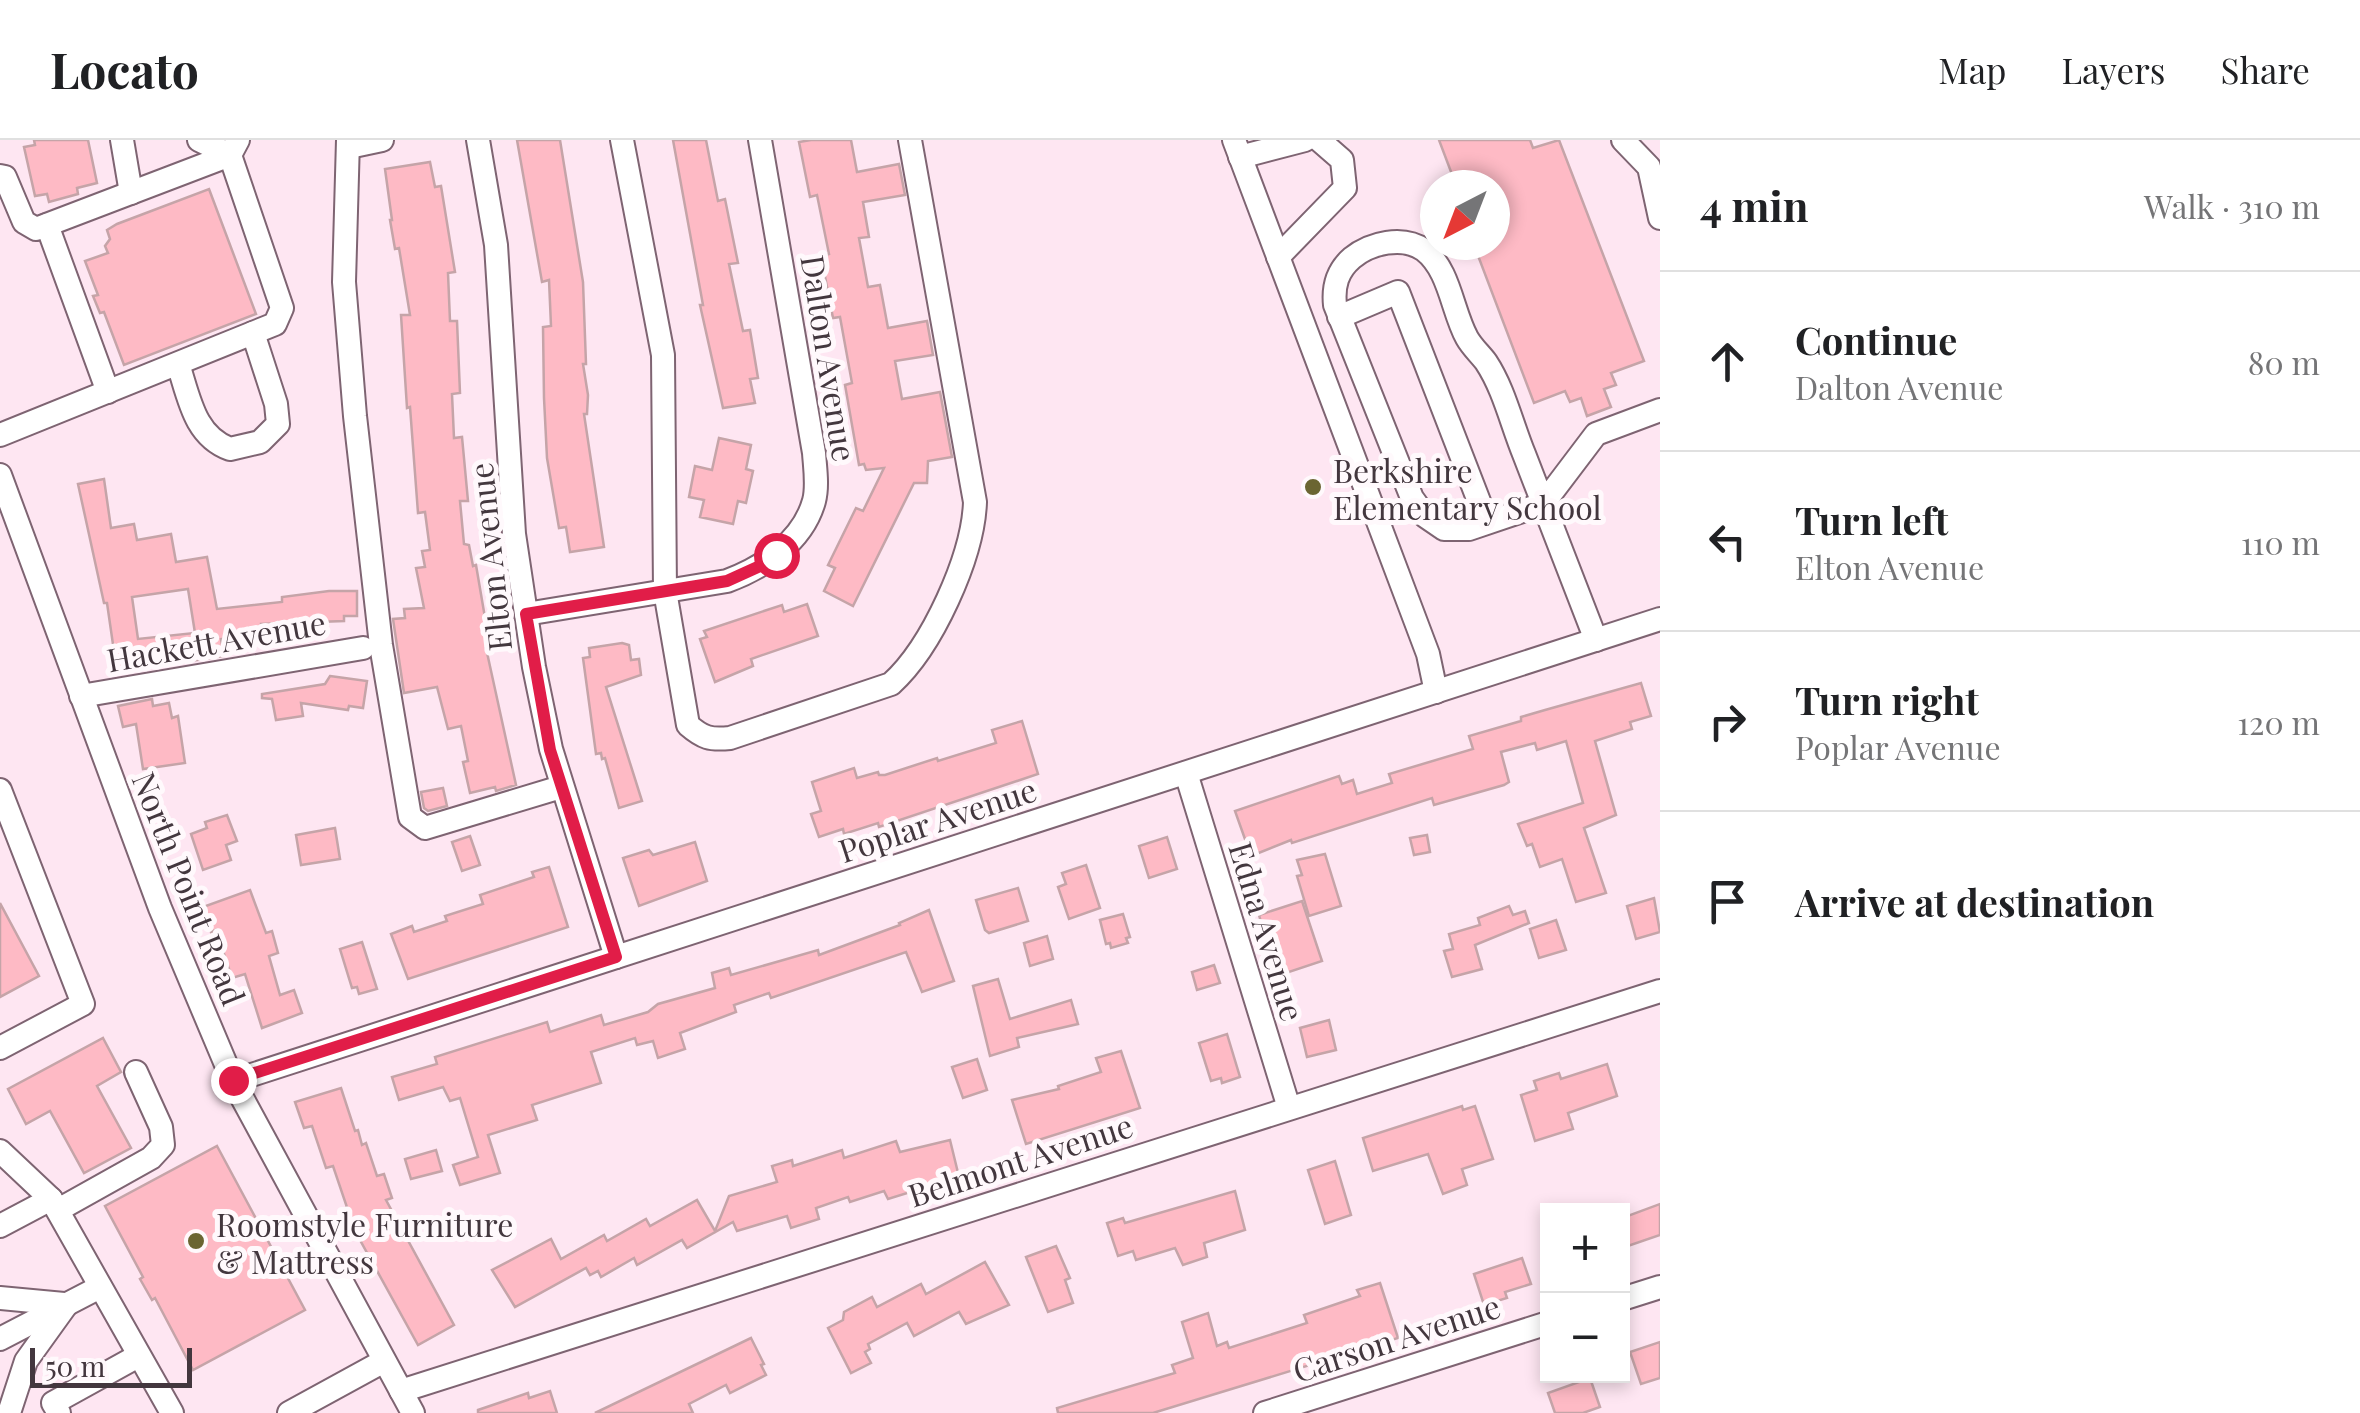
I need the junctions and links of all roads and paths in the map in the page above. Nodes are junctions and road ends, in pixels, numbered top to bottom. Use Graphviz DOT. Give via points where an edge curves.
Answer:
graph roads {
  1 [pos="122,140"];
  2 [pos="199,140"];
  3 [pos="382,140"];
  4 [pos="478,140"];
  5 [pos="622,140"];
  6 [pos="760,140"];
  7 [pos="910,140"];
  8 [pos="1305,140"];
  9 [pos="1319,140"];
  10 [pos="1623,140"];
  11 [pos="348,144"];
  12 [pos="234,147"];
  13 [pos="1237,148"];
  14 [pos="0,176"];
  15 [pos="131,193"];
  16 [pos="1660,218"];
  17 [pos="47,225"];
  18 [pos="1278,258"];
  19 [pos="1339,316"];
  20 [pos="253,333"];
  21 [pos="178,364"];
  22 [pos="108,392"];
  23 [pos="1660,410"];
  24 [pos="0,434"];
  25 [pos="0,475"];
  26 [pos="1543,504"];
  27 [pos="1487,522"];
  28 [pos="665,592"];
  29 [pos="526,614"];
  30 [pos="1660,619"];
  31 [pos="1596,640"];
  32 [pos="362,648"];
  33 [pos="1436,692"];
  34 [pos="80,696"];
  35 [pos="1186,772"];
  36 [pos="562,787"];
  37 [pos="0,790"];
  38 [pos="616,957"];
  39 [pos="1660,990"];
  40 [pos="0,1048"];
  41 [pos="136,1072"];
  42 [pos="233,1080"];
  43 [pos="1288,1108"];
  44 [pos="0,1151"];
  45 [pos="54,1204"];
  46 [pos="0,1226"];
  47 [pos="100,1287"];
  48 [pos="1660,1287"];
  49 [pos="1630,1296"];
  50 [pos="0,1298"];
  51 [pos="68,1304"];
  52 [pos="1540,1326"];
  53 [pos="0,1338"];
  54 [pos="138,1356"];
  55 [pos="384,1361"];
  56 [pos="401,1390"];
  57 [pos="163,1410"];
  58 [pos="1273,1412"];
  59 [pos="8,1413"];
  60 [pos="58,1413"];
  61 [pos="290,1413"];
  62 [pos="413,1413"];
  1 -- 15 [label="street"];
  2 -- 12 [label="street"];
  3 -- 11 [label="street"];
  4 -- 29 [label="street, Elton Avenue" via="496,245 514,534"];
  5 -- 28 [label="street" via="664,355"];
  6 -- 28 [label="street, Dalton Avenue" via="814,453 814,502 800,529 760,566 727,581"];
  7 -- 28 [label="street" via="975,502 968,555 930,630 891,684 712,740 688,725"];
  8 -- 13 [label="street"];
  9 -- 18 [label="street" via="1342,160 1345,188"];
  10 -- 16 [label="street" via="1649,167"];
  11 -- 36 [label="street" via="344,282 354,416 381,646 410,817 425,828"];
  12 -- 15 [label="street"];
  12 -- 20 [label="street" via="282,308 275,324"];
  13 -- 18 [label="street"];
  14 -- 17 [label="street" via="24,222 36,229"];
  15 -- 17 [label="street"];
  17 -- 22 [label="street"];
  18 -- 33 [label="street" via="1428,654"];
  19 -- 26 [label="street" via="1333,290 1347,262 1392,242 1424,250 1442,273 1466,338 1495,380"];
  19 -- 27 [label="street" via="1424,516 1444,529"];
  19 -- 27 [label="street" via="1398,292"];
  20 -- 21 [label="street"];
  20 -- 21 [label="street" via="278,424 260,442 230,449 206,436"];
  21 -- 22 [label="street"];
  22 -- 24 [label="street"];
  23 -- 26 [label="street" via="1596,434"];
  25 -- 34 [label="street, North Point Road"];
  26 -- 27 [label="street"];
  26 -- 31 [label="street"];
  28 -- 29 [label="street, Dalton Avenue"];
  29 -- 36 [label="street, Elton Avenue"];
  30 -- 31 [label="street, Poplar Avenue"];
  31 -- 33 [label="street, Poplar Avenue"];
  32 -- 34 [label="street, Hackett Avenue"];
  33 -- 35 [label="street, Poplar Avenue"];
  34 -- 42 [label="street, North Point Road"];
  35 -- 38 [label="street, Poplar Avenue"];
  35 -- 43 [label="street, Edna Avenue"];
  36 -- 38 [label="street, Elton Avenue"];
  37 -- 40 [label="street" via="82,1004"];
  38 -- 42 [label="street, Poplar Avenue"];
  39 -- 43 [label="street, Belmont Avenue"];
  41 -- 45 [label="street" via="164,1145 120,1176"];
  42 -- 55 [label="street, North Point Road"];
  43 -- 56 [label="street, Belmont Avenue"];
  44 -- 45 [label="street"];
  45 -- 46 [label="street"];
  45 -- 47 [label="street"];
  47 -- 51 [label="street"];
  47 -- 54 [label="street"];
  48 -- 49 [label="street"];
  50 -- 51 [label="street"];
  51 -- 53 [label="street"];
  51 -- 59 [label="street" via="26,1362"];
  52 -- 58 [label="street, Carson Avenue"];
  54 -- 57 [label="street"];
  54 -- 60 [label="street" via="53,1403"];
  55 -- 56 [label="street, North Point Road"];
  55 -- 61 [label="street"];
  56 -- 62 [label="street, North Point Road"];
}
